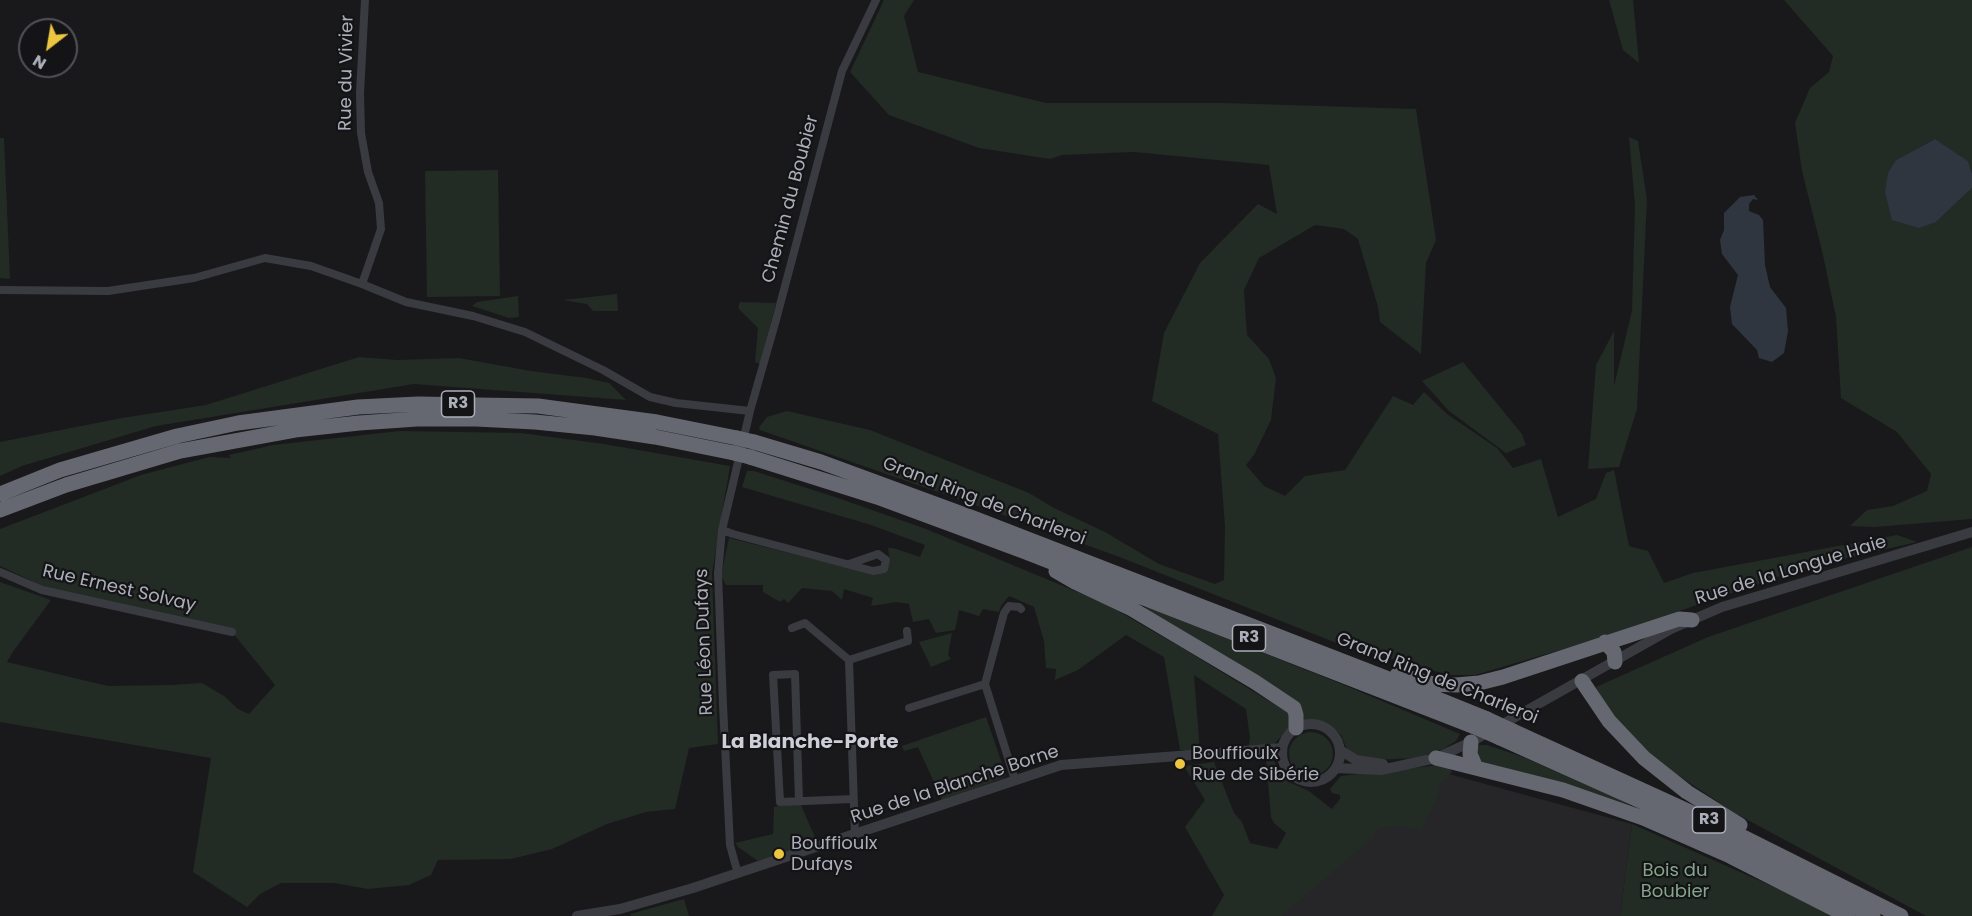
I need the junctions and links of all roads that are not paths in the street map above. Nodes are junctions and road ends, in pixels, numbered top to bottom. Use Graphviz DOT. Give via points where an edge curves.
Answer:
graph roads {
  1 [pos="365,0"];
  2 [pos="876,0"];
  3 [pos="362,284"];
  4 [pos="0,290"];
  5 [pos="750,411"];
  6 [pos="736,446"];
  7 [pos="752,450"];
  8 [pos="0,494"];
  9 [pos="16,503"];
  10 [pos="0,510"];
  11 [pos="0,516"];
  12 [pos="722,530"];
  13 [pos="1972,532"];
  14 [pos="1023,551"];
  15 [pos="849,564"];
  16 [pos="0,572"];
  17 [pos="1021,609"];
  18 [pos="1692,620"];
  19 [pos="792,628"];
  20 [pos="907,631"];
  21 [pos="232,632"];
  22 [pos="1605,642"];
  23 [pos="849,660"];
  24 [pos="1615,662"];
  25 [pos="1381,676"];
  26 [pos="1582,681"];
  27 [pos="985,684"];
  28 [pos="909,708"];
  29 [pos="1481,723"];
  30 [pos="1296,728"];
  31 [pos="1507,734"];
  32 [pos="1471,742"];
  33 [pos="1282,748"];
  34 [pos="1340,750"];
  35 [pos="1436,758"];
  36 [pos="1401,765"];
  37 [pos="1336,768"];
  38 [pos="1476,768"];
  39 [pos="1015,780"];
  40 [pos="853,799"];
  41 [pos="799,801"];
  42 [pos="855,835"];
  43 [pos="1774,852"];
  44 [pos="738,874"];
  45 [pos="577,916"];
  46 [pos="1848,916"];
  47 [pos="1873,916"];
  48 [pos="1901,916"];
  1 -- 3 [label="street, Rue du Vivier" via="361,133 379,203 381,229"];
  2 -- 5 [label="street, Chemin du Boubier" via="842,71"];
  3 -- 4 [label="street" via="311,266 265,258 194,278 108,291"];
  3 -- 5 [label="street" via="406,302 525,332 650,397"];
  5 -- 12 [label="street, Rue Léon Dufays"];
  6 -- 7 [label="highway, Grand Ring de Charleroi / R3, bridge"];
  6 -- 8 [label="highway, Grand Ring de Charleroi / R3" via="657,422 538,406 358,407 238,423 177,436 60,470"];
  6 -- 9 [label="highway, Grand Ring de Charleroi / R3" via="535,422 417,419 359,423 180,451"];
  7 -- 14 [label="highway, Grand Ring de Charleroi / R3"];
  7 -- 25 [label="highway, Grand Ring de Charleroi / R3" via="821,462"];
  9 -- 10 [label="highway, Grand Ring de Charleroi / R3"];
  9 -- 11 [label="highway"];
  12 -- 15 [label="street"];
  12 -- 44 [label="street, Rue Léon Dufays" via="718,573 723,716 730,845"];
  13 -- 18 [label="street, Rue de la Longue Haie" via="1722,607"];
  14 -- 29 [label="highway, Grand Ring de Charleroi / R3"];
  14 -- 30 [label="highway" via="1132,609 1255,682 1294,708"];
  16 -- 21 [label="street, Rue Ernest Solvay" via="42,590"];
  17 -- 27 [label="street" via="1009,606 1004,613"];
  18 -- 22 [label="highway" via="1679,619"];
  18 -- 24 [label="street, Rue de la Longue Haie"];
  19 -- 23 [label="street" via="805,623"];
  20 -- 23 [label="street" via="908,640"];
  22 -- 24 [label="highway" via="1614,652"];
  22 -- 25 [label="highway" via="1479,683 1456,686 1402,675"];
  23 -- 40 [label="street"];
  24 -- 26 [label="street, Rue de la Longue Haie"];
  25 -- 29 [label="highway, Grand Ring de Charleroi / R3"];
  26 -- 32 [label="street, Rue de la Longue Haie"];
  26 -- 43 [label="highway" via="1609,721 1644,758"];
  27 -- 28 [label="street"];
  27 -- 39 [label="street"];
  29 -- 31 [label="highway, Grand Ring de Charleroi / R3, bridge"];
  30 -- 33 [label="street"];
  30 -- 34 [label="street" via="1310,724 1324,727 1335,736"];
  31 -- 43 [label="highway, Grand Ring de Charleroi / R3" via="1672,802"];
  31 -- 47 [label="highway, Grand Ring de Charleroi / R3"];
  32 -- 35 [label="street, Rue de la Longue Haie"];
  32 -- 38 [label="highway" via="1470,754"];
  33 -- 37 [label="street" via="1286,768 1301,780 1321,780"];
  33 -- 39 [label="street, Rue de la Blanche Borne" via="1061,765"];
  34 -- 36 [label="street, Rue de la Longue Haie" via="1356,760"];
  34 -- 37 [label="street"];
  35 -- 36 [label="street, Rue de la Longue Haie"];
  35 -- 38 [label="highway"];
  36 -- 37 [label="street, Rue de la Longue Haie" via="1381,770"];
  38 -- 46 [label="highway" via="1563,790 1643,818 1730,856"];
  39 -- 42 [label="street, Rue de la Blanche Borne"];
  40 -- 41 [label="street"];
  40 -- 42 [label="street"];
  41 -- 41 [label="street" via="795,675 773,675 780,802"];
  42 -- 44 [label="street, Rue de la Blanche Borne"];
  43 -- 48 [label="highway, Grand Ring de Charleroi / R3"];
  44 -- 45 [label="street, Rue de la Blanche Borne" via="620,909"];
}
